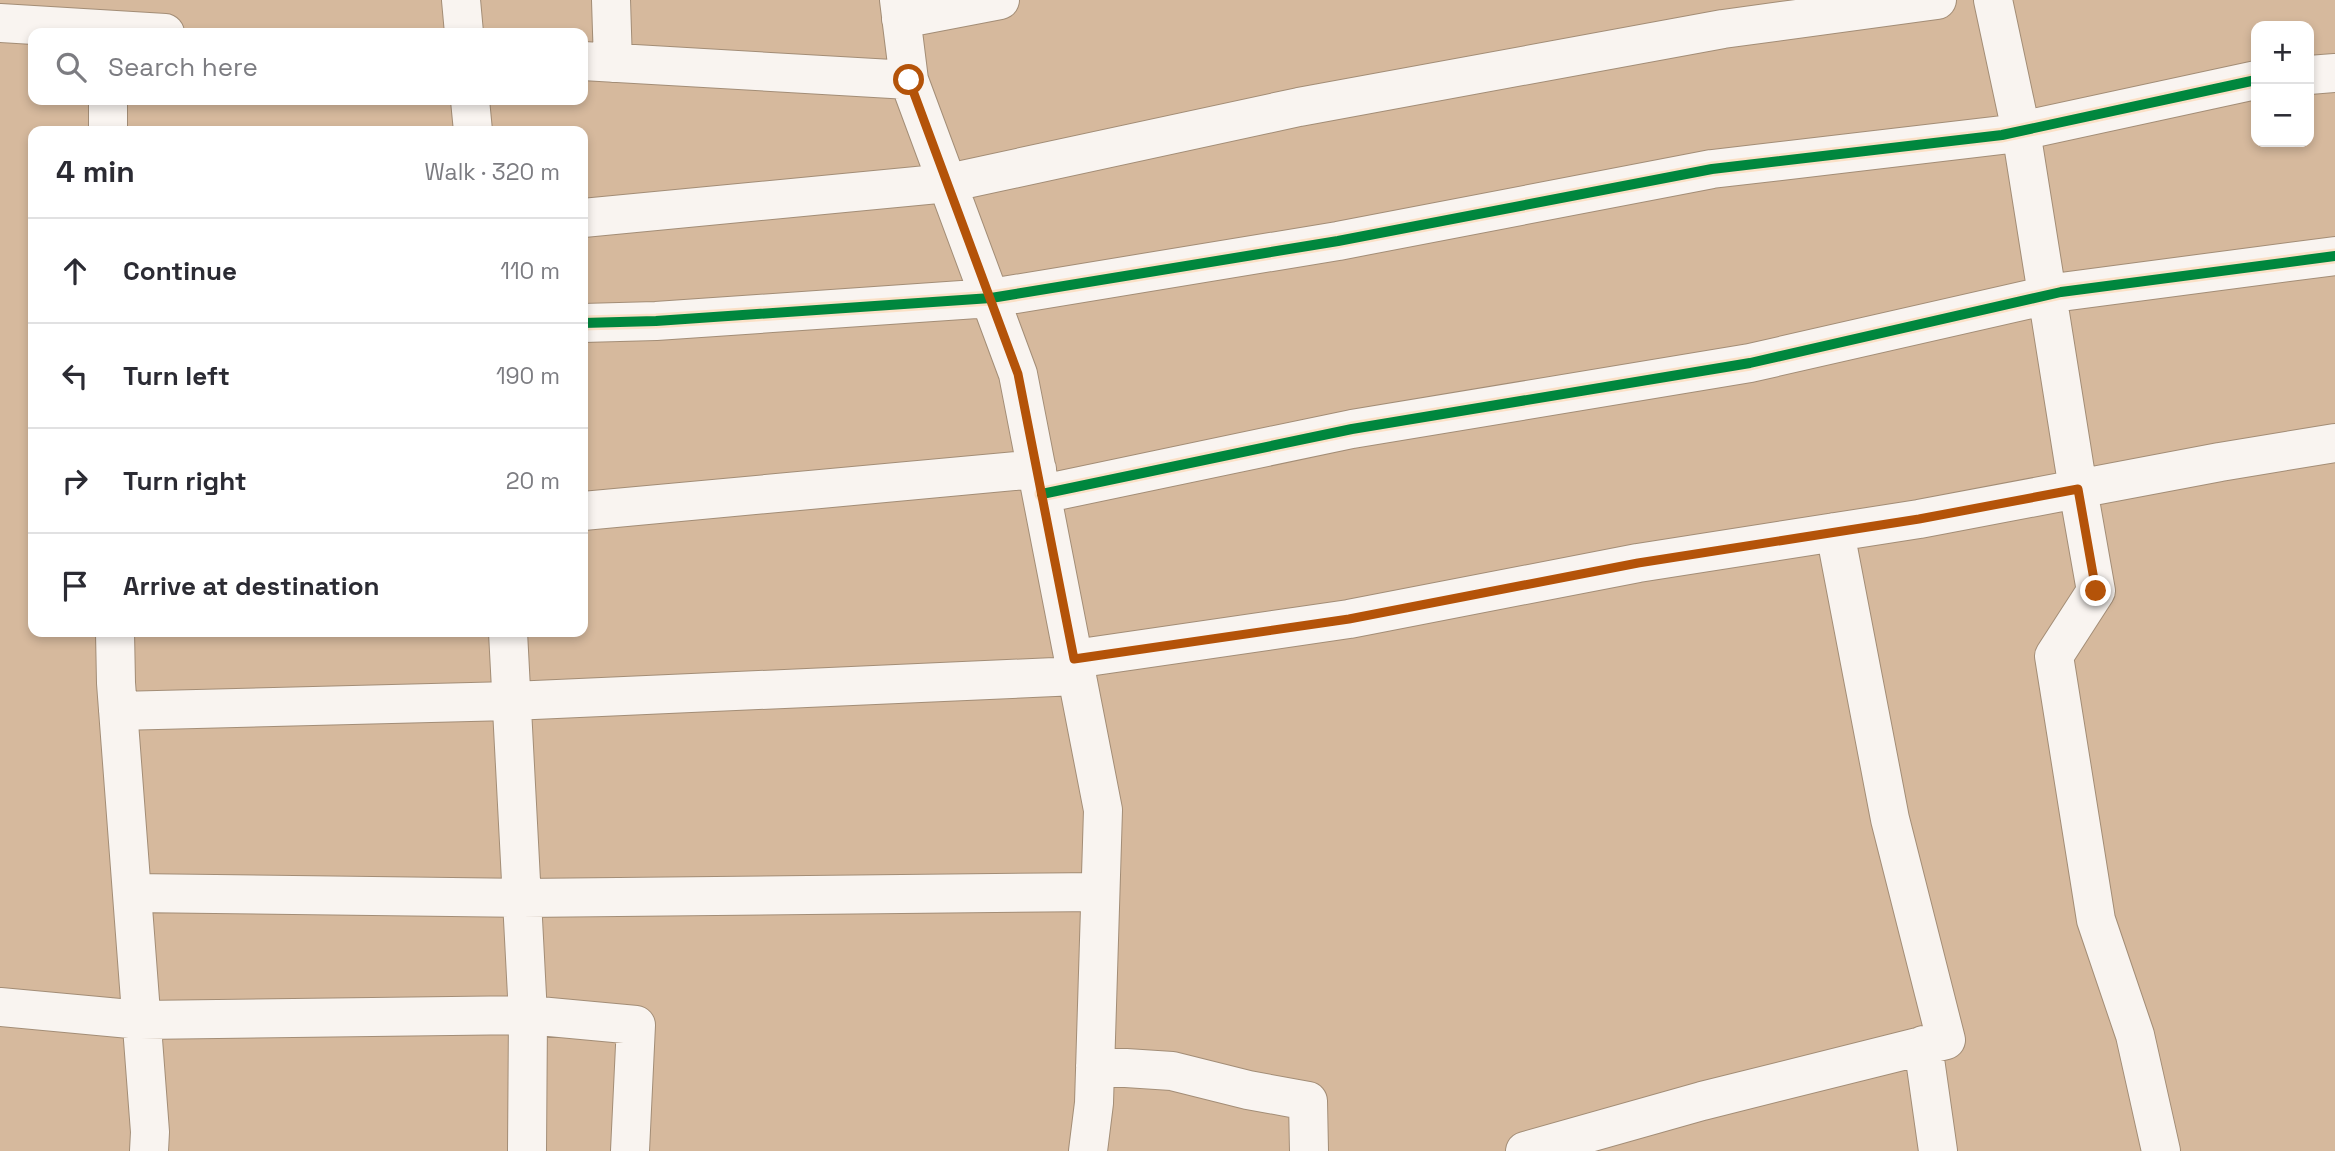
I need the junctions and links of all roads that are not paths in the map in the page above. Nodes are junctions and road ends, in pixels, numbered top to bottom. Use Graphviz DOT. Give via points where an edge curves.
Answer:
graph roads {
  1 [pos="461,0"];
  2 [pos="611,0"];
  3 [pos="1000,0"];
  4 [pos="1937,0"];
  5 [pos="1993,0"];
  6 [pos="900,10"];
  7 [pos="107,21"];
  8 [pos="0,23"];
  9 [pos="141,28"];
  10 [pos="464,28"];
  11 [pos="598,62"];
  12 [pos="2335,73"];
  13 [pos="2314,75"];
  14 [pos="909,80"];
  15 [pos="2251,81"];
  16 [pos="107,105"];
  17 [pos="470,105"];
  18 [pos="108,126"];
  19 [pos="473,126"];
  20 [pos="2021,131"];
  21 [pos="948,183"];
  22 [pos="588,218"];
  23 [pos="2335,256"];
  24 [pos="2047,296"];
  25 [pos="991,298"];
  26 [pos="588,323"];
  27 [pos="2335,443"];
  28 [pos="1040,481"];
  29 [pos="2078,489"];
  30 [pos="588,511"];
  31 [pos="1835,532"];
  32 [pos="115,637"];
  33 [pos="508,637"];
  34 [pos="1075,667"];
  35 [pos="512,701"];
  36 [pos="118,710"];
  37 [pos="1100,892"];
  38 [pos="132,893"];
  39 [pos="522,898"];
  40 [pos="0,1007"];
  41 [pos="528,1015"];
  42 [pos="141,1020"];
  43 [pos="1923,1045"];
  44 [pos="1095,1066"];
  45 [pos="149,1151"];
  46 [pos="527,1151"];
  47 [pos="630,1151"];
  48 [pos="1088,1151"];
  49 [pos="1309,1151"];
  50 [pos="1525,1151"];
  51 [pos="1938,1151"];
  52 [pos="2161,1151"];
  1 -- 10 [label="street"];
  2 -- 11 [label="street"];
  3 -- 6 [label="street"];
  4 -- 21 [label="street" via="1723,29 1312,104"];
  5 -- 20 [label="street"];
  6 -- 14 [label="street"];
  7 -- 8 [label="street"];
  7 -- 9 [label="street"];
  11 -- 14 [label="street"];
  12 -- 13 [label="street"];
  14 -- 21 [label="street"];
  15 -- 20 [label="street"];
  16 -- 18 [label="street"];
  17 -- 19 [label="street"];
  20 -- 24 [label="street"];
  20 -- 25 [label="street" via="1712,169 1338,241"];
  21 -- 22 [label="street"];
  21 -- 25 [label="street"];
  23 -- 24 [label="street"];
  24 -- 28 [label="street" via="1750,363"];
  24 -- 29 [label="street"];
  25 -- 26 [label="street"];
  25 -- 28 [label="street" via="1018,374"];
  27 -- 29 [label="street"];
  28 -- 30 [label="street"];
  28 -- 34 [label="street"];
  29 -- 31 [label="street"];
  29 -- 52 [label="street" via="2096,591 2054,656 2096,920 2135,1035"];
  31 -- 34 [label="street" via="1638,563"];
  31 -- 43 [label="street" via="1890,819 1945,1040"];
  32 -- 36 [label="street"];
  33 -- 35 [label="street"];
  34 -- 35 [label="street"];
  34 -- 37 [label="street" via="1103,810"];
  35 -- 36 [label="street"];
  35 -- 39 [label="street"];
  36 -- 38 [label="street"];
  37 -- 39 [label="street"];
  37 -- 44 [label="street"];
  38 -- 39 [label="street"];
  38 -- 42 [label="street"];
  39 -- 41 [label="street"];
  40 -- 42 [label="street"];
  41 -- 42 [label="street"];
  41 -- 46 [label="street"];
  41 -- 47 [label="street" via="636,1025"];
  42 -- 45 [label="street"];
  43 -- 50 [label="street"];
  43 -- 51 [label="street"];
  44 -- 48 [label="street"];
  44 -- 49 [label="street" via="1172,1071 1308,1101"];
}
